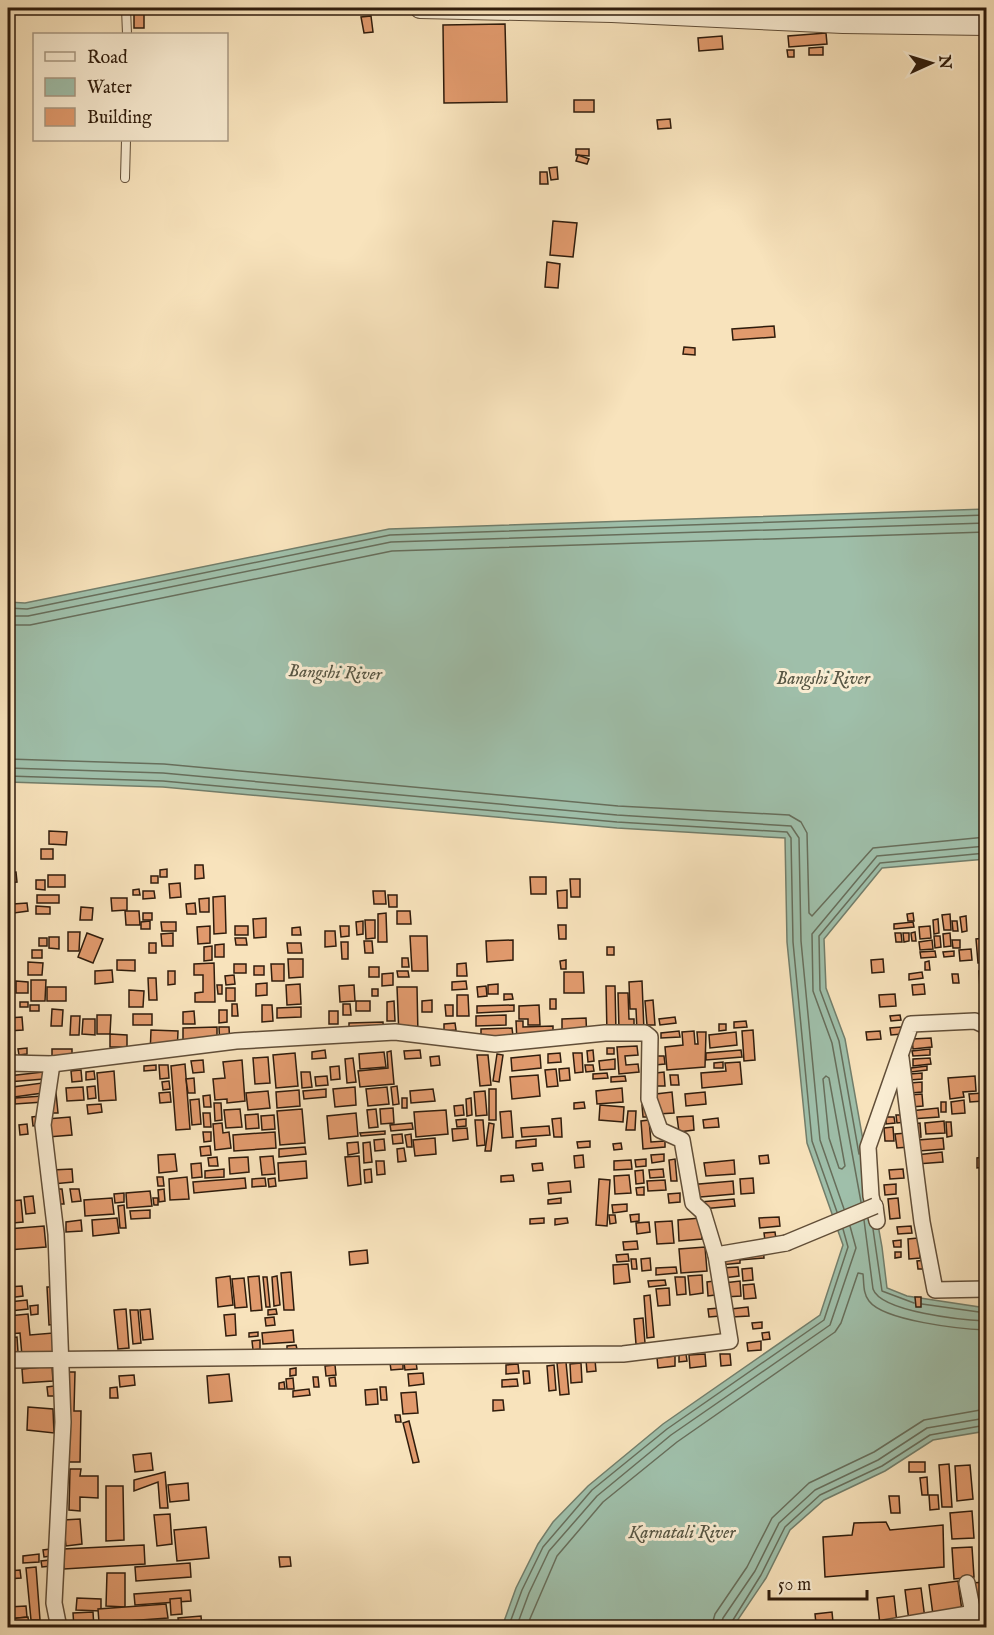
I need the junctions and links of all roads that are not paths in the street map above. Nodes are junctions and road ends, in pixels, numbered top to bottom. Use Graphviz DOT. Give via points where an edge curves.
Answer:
graph roads {
  1 [pos="126,8"];
  2 [pos="420,8"];
  3 [pos="987,25"];
  4 [pos="127,33"];
  5 [pos="126,141"];
  6 [pos="125,178"];
  7 [pos="987,1026"];
  8 [pos="901,1055"];
  9 [pos="8,1063"];
  10 [pos="52,1064"];
  11 [pos="716,1255"];
  12 [pos="987,1289"];
  13 [pos="61,1359"];
  14 [pos="8,1360"];
  15 [pos="967,1583"];
  16 [pos="978,1617"];
  17 [pos="59,1628"];
  18 [pos="885,1628"];
  1 -- 4 [label="lane"];
  2 -- 3 [label="street"];
  5 -- 6 [label="lane"];
  7 -- 8 [label="street" via="975,1021 910,1024"];
  8 -- 11 [label="street, bridge" via="868,1147 877,1221 875,1206 786,1243"];
  8 -- 12 [label="street" via="922,1222 935,1290"];
  9 -- 10 [label="street"];
  10 -- 11 [label="street" via="236,1041 395,1032 495,1044 645,1033 650,1037 649,1099 660,1130 682,1140 693,1203 703,1212"];
  10 -- 13 [label="street" via="43,1125 56,1234"];
  11 -- 13 [label="street" via="730,1341 623,1354"];
  13 -- 14 [label="street"];
  13 -- 17 [label="street" via="63,1422 54,1603"];
  15 -- 16 [label="street"];
  16 -- 18 [label="street"];
}
